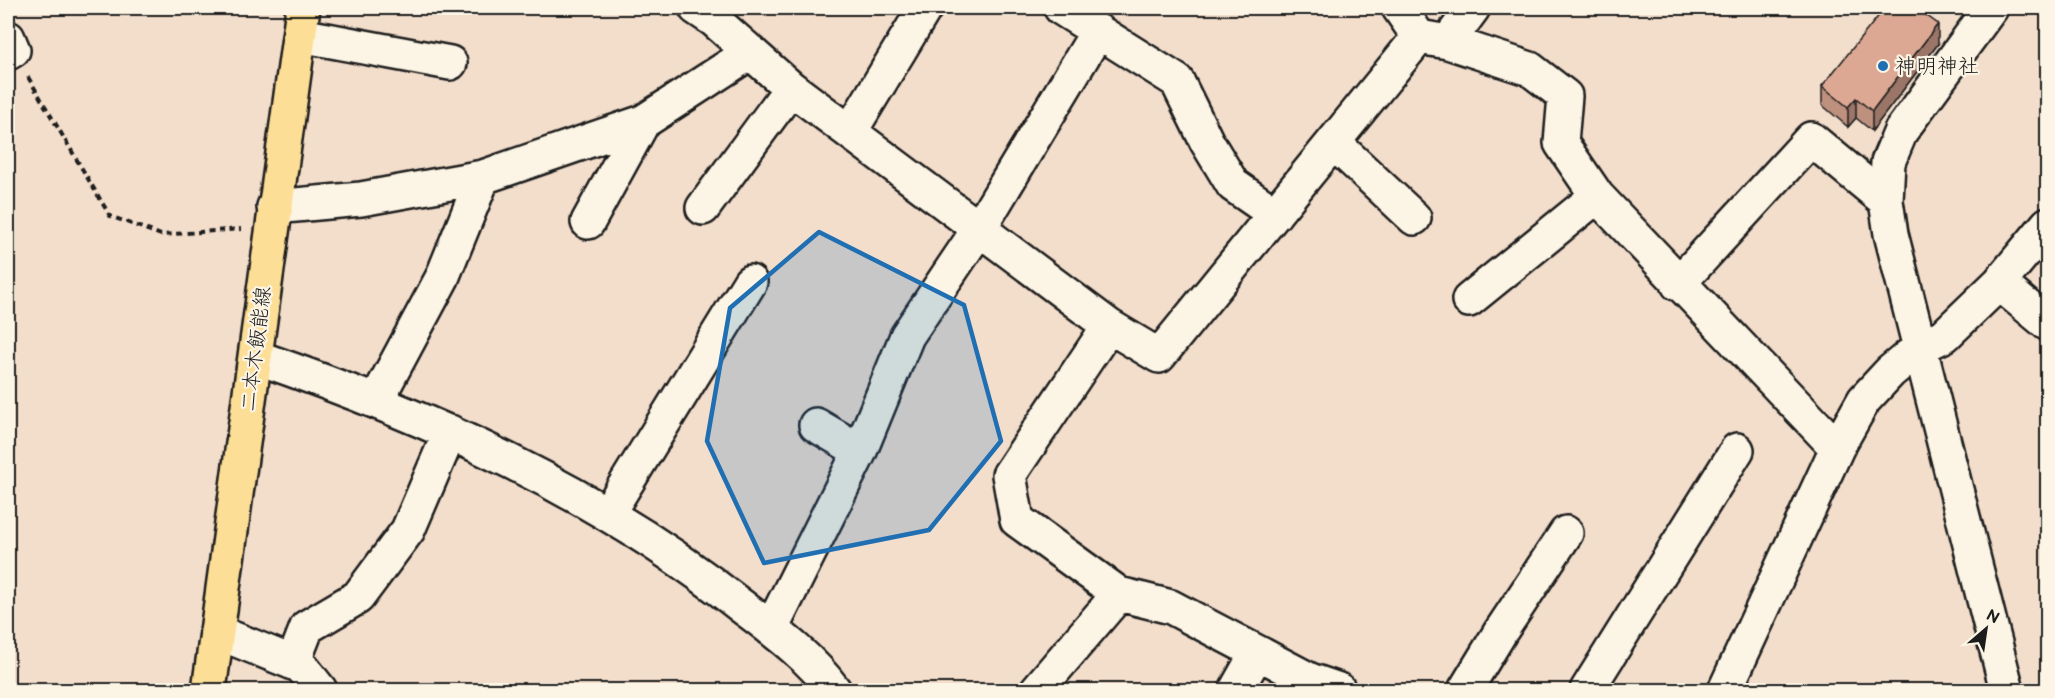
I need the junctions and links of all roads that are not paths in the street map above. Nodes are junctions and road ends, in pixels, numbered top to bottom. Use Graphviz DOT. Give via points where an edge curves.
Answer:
graph roads {
  1 [pos="696,8"];
  2 [pos="925,8"];
  3 [pos="1061,8"];
  4 [pos="1399,8"];
  5 [pos="1473,8"];
  6 [pos="1991,8"];
  7 [pos="301,21"];
  8 [pos="1098,31"];
  9 [pos="1434,39"];
  10 [pos="751,52"];
  11 [pos="450,63"];
  12 [pos="791,88"];
  13 [pos="643,122"];
  14 [pos="850,132"];
  15 [pos="1334,143"];
  16 [pos="483,177"];
  17 [pos="1597,196"];
  18 [pos="1886,201"];
  19 [pos="274,207"];
  20 [pos="703,208"];
  21 [pos="1275,214"];
  22 [pos="1414,218"];
  23 [pos="588,222"];
  24 [pos="2048,224"];
  25 [pos="979,229"];
  26 [pos="750,282"];
  27 [pos="1678,284"];
  28 [pos="1999,284"];
  29 [pos="1469,300"];
  30 [pos="2048,324"];
  31 [pos="1109,326"];
  32 [pos="1920,347"];
  33 [pos="256,357"];
  34 [pos="376,401"];
  35 [pos="816,425"];
  36 [pos="450,432"];
  37 [pos="1837,448"];
  38 [pos="1737,450"];
  39 [pos="860,451"];
  40 [pos="608,513"];
  41 [pos="1566,533"];
  42 [pos="1119,594"];
  43 [pos="771,629"];
  44 [pos="217,632"];
  45 [pos="1257,653"];
  46 [pos="293,663"];
  47 [pos="209,690"];
  48 [pos="320,690"];
  49 [pos="834,690"];
  50 [pos="1037,690"];
  51 [pos="1236,690"];
  52 [pos="1339,690"];
  53 [pos="1465,690"];
  54 [pos="1587,690"];
  55 [pos="1725,690"];
  56 [pos="2007,690"];
  1 -- 10 [label="street"];
  2 -- 14 [label="street"];
  3 -- 8 [label="street"];
  4 -- 9 [label="street"];
  5 -- 9 [label="street"];
  6 -- 18 [label="street" via="1900,131 1888,162"];
  7 -- 11 [label="street"];
  7 -- 19 [label="main road, 二本木飯能線"];
  8 -- 21 [label="street" via="1178,81 1233,185"];
  8 -- 25 [label="street"];
  9 -- 15 [label="street"];
  9 -- 17 [label="street" via="1530,69 1565,96 1561,143"];
  10 -- 12 [label="street"];
  10 -- 13 [label="street"];
  12 -- 14 [label="street"];
  12 -- 20 [label="street"];
  13 -- 16 [label="street"];
  13 -- 23 [label="street"];
  14 -- 25 [label="street"];
  15 -- 21 [label="street"];
  15 -- 22 [label="street"];
  16 -- 19 [label="street" via="361,199"];
  16 -- 34 [label="street" via="442,278"];
  17 -- 27 [label="street"];
  17 -- 29 [label="street"];
  18 -- 27 [label="street" via="1812,139"];
  18 -- 32 [label="street"];
  19 -- 33 [label="main road, 二本木飯能線"];
  21 -- 31 [label="street" via="1159,356"];
  24 -- 28 [label="street"];
  25 -- 31 [label="street"];
  25 -- 39 [label="street" via="907,336"];
  26 -- 40 [label="street"];
  27 -- 37 [label="street"];
  28 -- 30 [label="street"];
  28 -- 32 [label="street" via="1945,335"];
  31 -- 42 [label="street" via="1009,475 1017,520"];
  32 -- 37 [label="street" via="1864,400"];
  32 -- 56 [label="street"];
  33 -- 34 [label="street"];
  33 -- 44 [label="main road, 二本木飯能線"];
  34 -- 36 [label="street"];
  35 -- 39 [label="street"];
  36 -- 40 [label="street" via="531,470"];
  36 -- 46 [label="street" via="408,530 358,597 307,627"];
  37 -- 55 [label="street"];
  38 -- 54 [label="street"];
  39 -- 43 [label="street"];
  40 -- 43 [label="street" via="681,561"];
  41 -- 53 [label="street"];
  42 -- 45 [label="street" via="1171,607"];
  42 -- 50 [label="street"];
  43 -- 49 [label="street" via="822,674"];
  44 -- 46 [label="street"];
  44 -- 47 [label="main road, 二本木飯能線"];
  45 -- 51 [label="street"];
  45 -- 52 [label="street"];
  46 -- 48 [label="street" via="301,666"];
}
